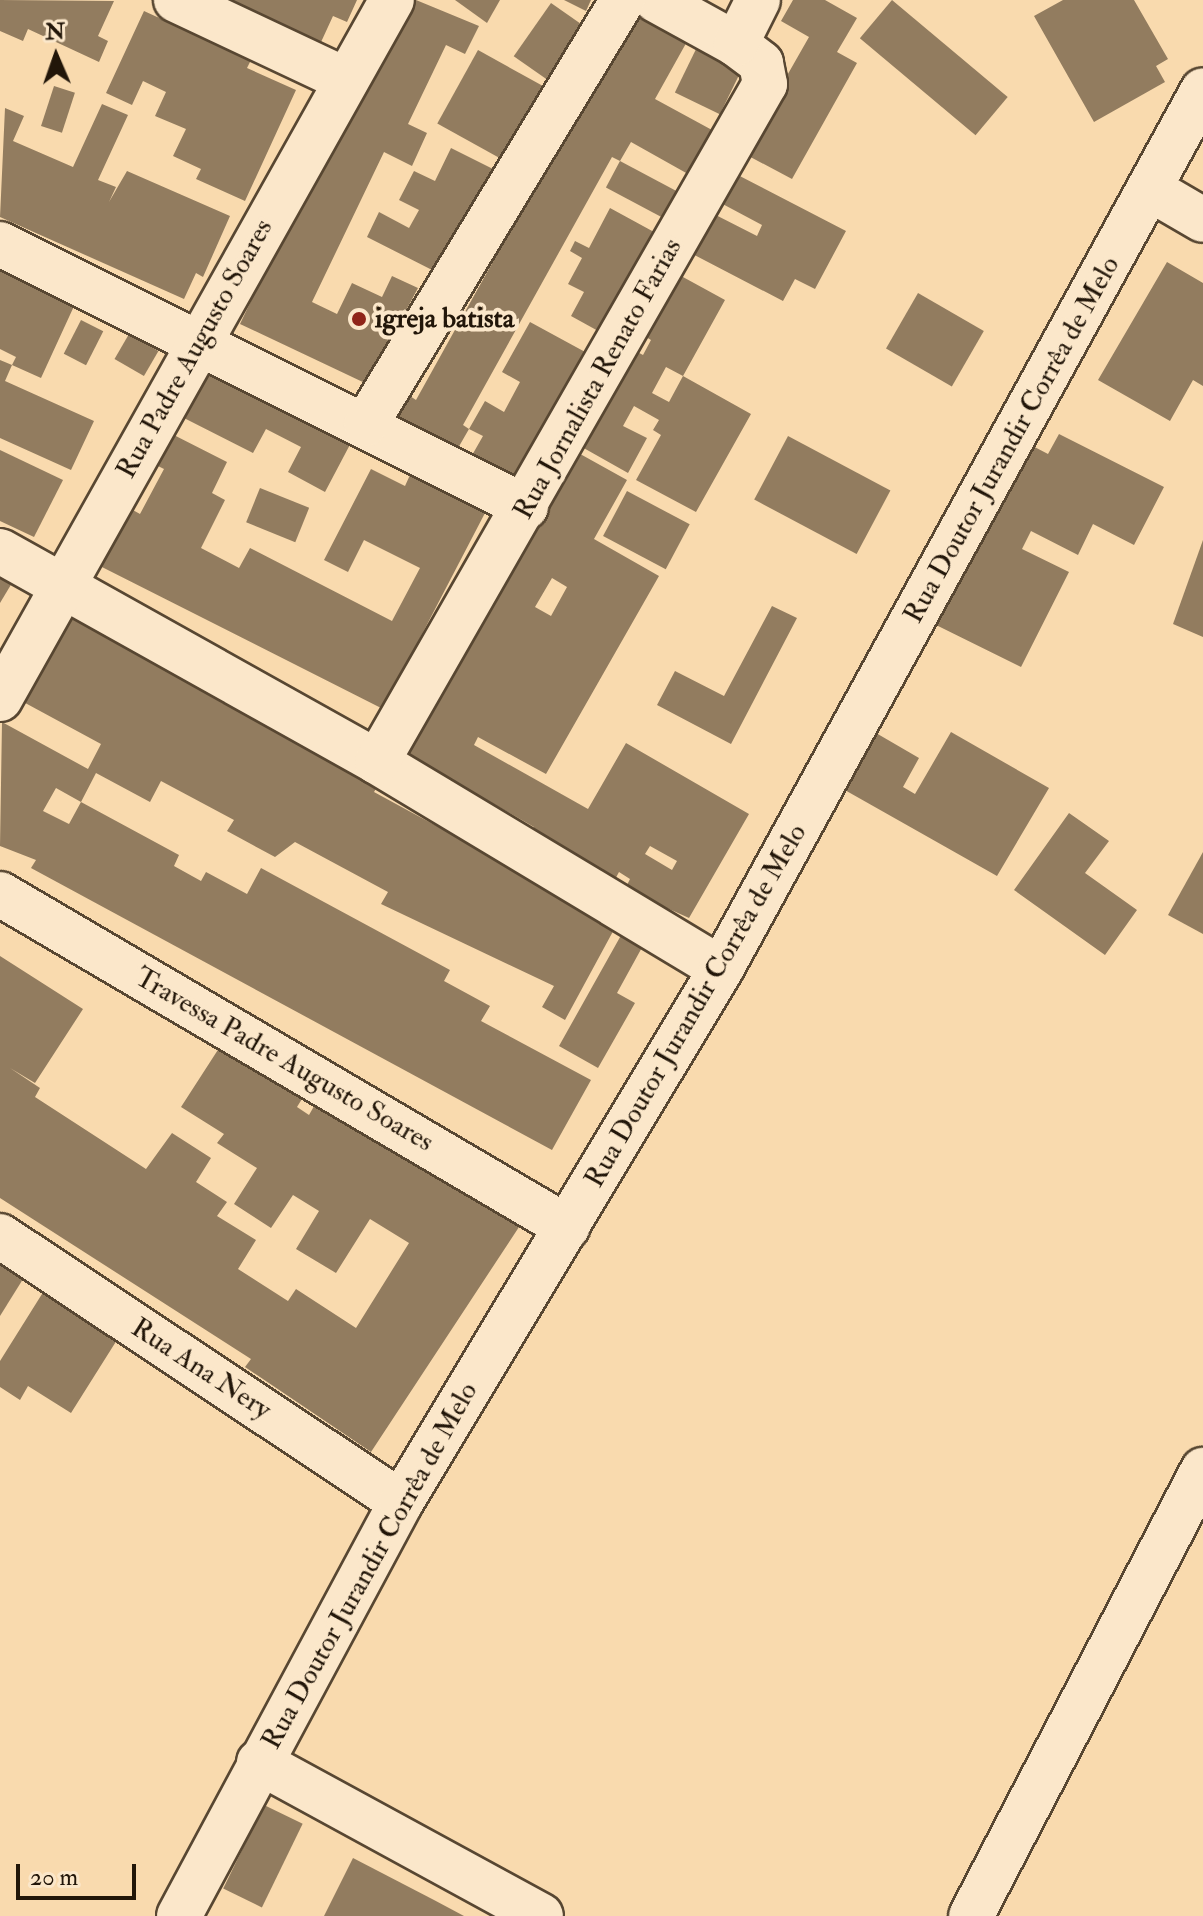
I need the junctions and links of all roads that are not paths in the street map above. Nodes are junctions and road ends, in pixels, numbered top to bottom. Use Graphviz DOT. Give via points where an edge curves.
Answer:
graph roads {
  1 [pos="392,0"];
  2 [pos="623,0"];
  3 [pos="656,0"];
  4 [pos="758,0"];
  5 [pos="196,4"];
  6 [pos="736,44"];
  7 [pos="346,80"];
  8 [pos="1203,90"];
  9 [pos="1150,189"];
  10 [pos="1203,220"];
  11 [pos="0,244"];
  12 [pos="201,340"];
  13 [pos="366,424"];
  14 [pos="526,507"];
  15 [pos="0,551"];
  16 [pos="63,582"];
  17 [pos="0,699"];
  18 [pos="377,762"];
  19 [pos="0,894"];
  20 [pos="721,969"];
  21 [pos="567,1227"];
  22 [pos="0,1236"];
  23 [pos="1203,1470"];
  24 [pos="401,1502"];
  25 [pos="259,1762"];
  26 [pos="192,1912"];
  27 [pos="541,1916"];
  28 [pos="971,1916"];
  1 -- 7 [label="street, Rua Padre Augusto Soares"];
  2 -- 13 [label="street"];
  3 -- 6 [label="street, Rua Jornalista Renato Farias"];
  4 -- 6 [label="street"];
  5 -- 7 [label="street"];
  6 -- 14 [label="street, Rua Jornalista Renato Farias" via="761,63 765,84"];
  7 -- 12 [label="street, Rua Padre Augusto Soares"];
  8 -- 9 [label="street, Rua Doutor Jurandir Corrêa de Melo"];
  9 -- 10 [label="street"];
  9 -- 20 [label="street, Rua Doutor Jurandir Corrêa de Melo"];
  11 -- 12 [label="street"];
  12 -- 13 [label="street"];
  12 -- 16 [label="street, Rua Padre Augusto Soares"];
  13 -- 14 [label="street"];
  14 -- 18 [label="street, Rua Jornalista Renato Farias"];
  15 -- 16 [label="street"];
  16 -- 17 [label="street, Rua Padre Augusto Soares"];
  16 -- 18 [label="street"];
  18 -- 20 [label="street"];
  19 -- 21 [label="street, Travessa Padre Augusto Soares"];
  20 -- 21 [label="street, Rua Doutor Jurandir Corrêa de Melo"];
  21 -- 24 [label="street, Rua Doutor Jurandir Corrêa de Melo"];
  22 -- 24 [label="street, Rua Ana Nery"];
  23 -- 28 [label="street"];
  24 -- 25 [label="street, Rua Doutor Jurandir Corrêa de Melo"];
  25 -- 26 [label="street, Rua Doutor Jurandir Corrêa de Melo"];
  25 -- 27 [label="street"];
}
